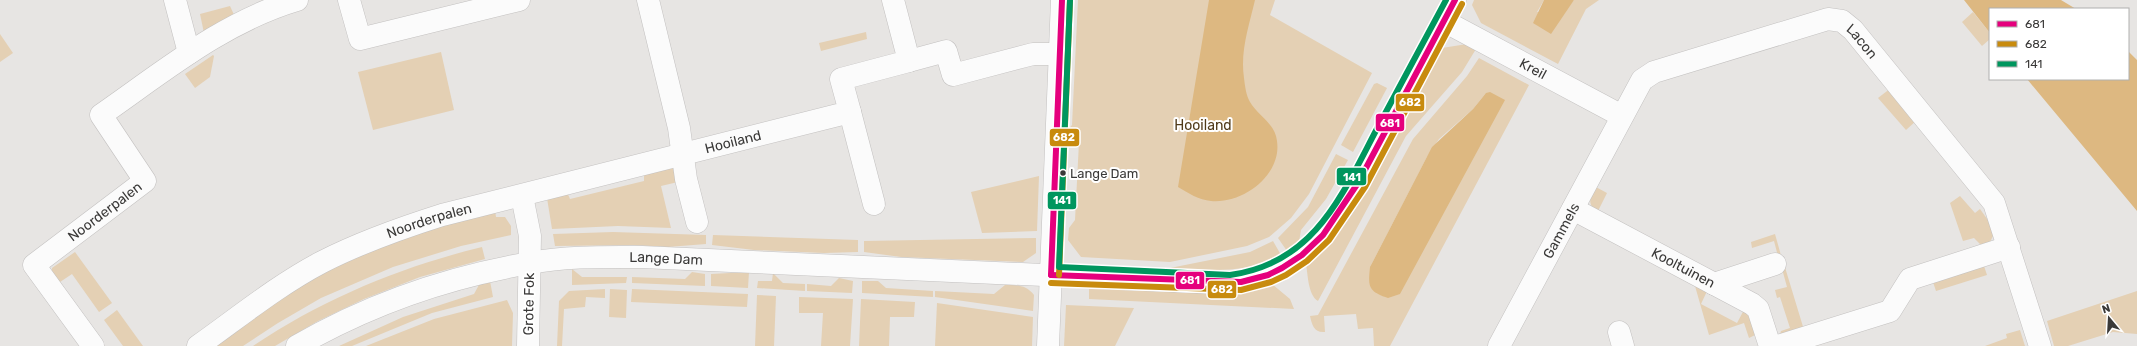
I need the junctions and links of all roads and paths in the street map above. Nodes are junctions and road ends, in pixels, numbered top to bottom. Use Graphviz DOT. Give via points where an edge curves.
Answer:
graph roads {
  1 [pos="175,0"];
  2 [pos="297,0"];
  3 [pos="349,0"];
  4 [pos="519,0"];
  5 [pos="648,0"];
  6 [pos="893,0"];
  7 [pos="1062,0"];
  8 [pos="1455,0"];
  9 [pos="1444,21"];
  10 [pos="189,53"];
  11 [pos="1060,54"];
  12 [pos="909,61"];
  13 [pos="850,112"];
  14 [pos="1622,116"];
  15 [pos="683,154"];
  16 [pos="522,196"];
  17 [pos="874,204"];
  18 [pos="1573,209"];
  19 [pos="697,222"];
  20 [pos="2009,247"];
  21 [pos="530,262"];
  22 [pos="1775,264"];
  23 [pos="1051,275"];
  24 [pos="1714,284"];
  25 [pos="93,346"];
  26 [pos="198,346"];
  27 [pos="297,346"];
  28 [pos="528,346"];
  29 [pos="1048,346"];
  30 [pos="1498,346"];
  31 [pos="1770,346"];
  32 [pos="1778,346"];
  33 [pos="2040,346"];
  1 -- 10 [label="street"];
  2 -- 10 [label="street, Noorderpalen" via="250,19"];
  3 -- 4 [label="street" via="360,39"];
  5 -- 15 [label="street"];
  6 -- 12 [label="street"];
  7 -- 11 [label="street"];
  8 -- 9 [label="street, Lange Dam"];
  9 -- 14 [label="street, Kreil"];
  9 -- 23 [label="street, Lange Dam" via="1350,196 1323,235 1290,263 1268,275 1230,283"];
  10 -- 25 [label="street, Noorderpalen" via="101,115 145,181 34,265"];
  11 -- 12 [label="street" via="1033,54 952,75 946,51"];
  11 -- 23 [label="street"];
  12 -- 13 [label="street" via="841,79"];
  13 -- 15 [label="street, Hooiland"];
  13 -- 17 [label="street"];
  14 -- 18 [label="street, Gammels"];
  14 -- 20 [label="street, Lacon" via="1639,84 1654,72 1828,19 1842,20 1853,30 1988,196 1998,212"];
  15 -- 16 [label="street, Noorderpalen"];
  15 -- 19 [label="street"];
  16 -- 21 [label="street" via="530,236"];
  16 -- 26 [label="street, Noorderpalen" via="420,222 345,251 299,276"];
  18 -- 24 [label="street, Kooltuinen"];
  18 -- 30 [label="street, Gammels"];
  20 -- 32 [label="street" via="1910,279 1890,311"];
  20 -- 33 [label="street, Lacon"];
  21 -- 23 [label="street, Lange Dam" via="576,257 642,257"];
  21 -- 27 [label="street, Lange Dam" via="408,294 349,317"];
  21 -- 28 [label="street, Grote Fok"];
  22 -- 24 [label="street"];
  23 -- 29 [label="street"];
  24 -- 31 [label="street, Kooltuinen" via="1758,309"];
}
